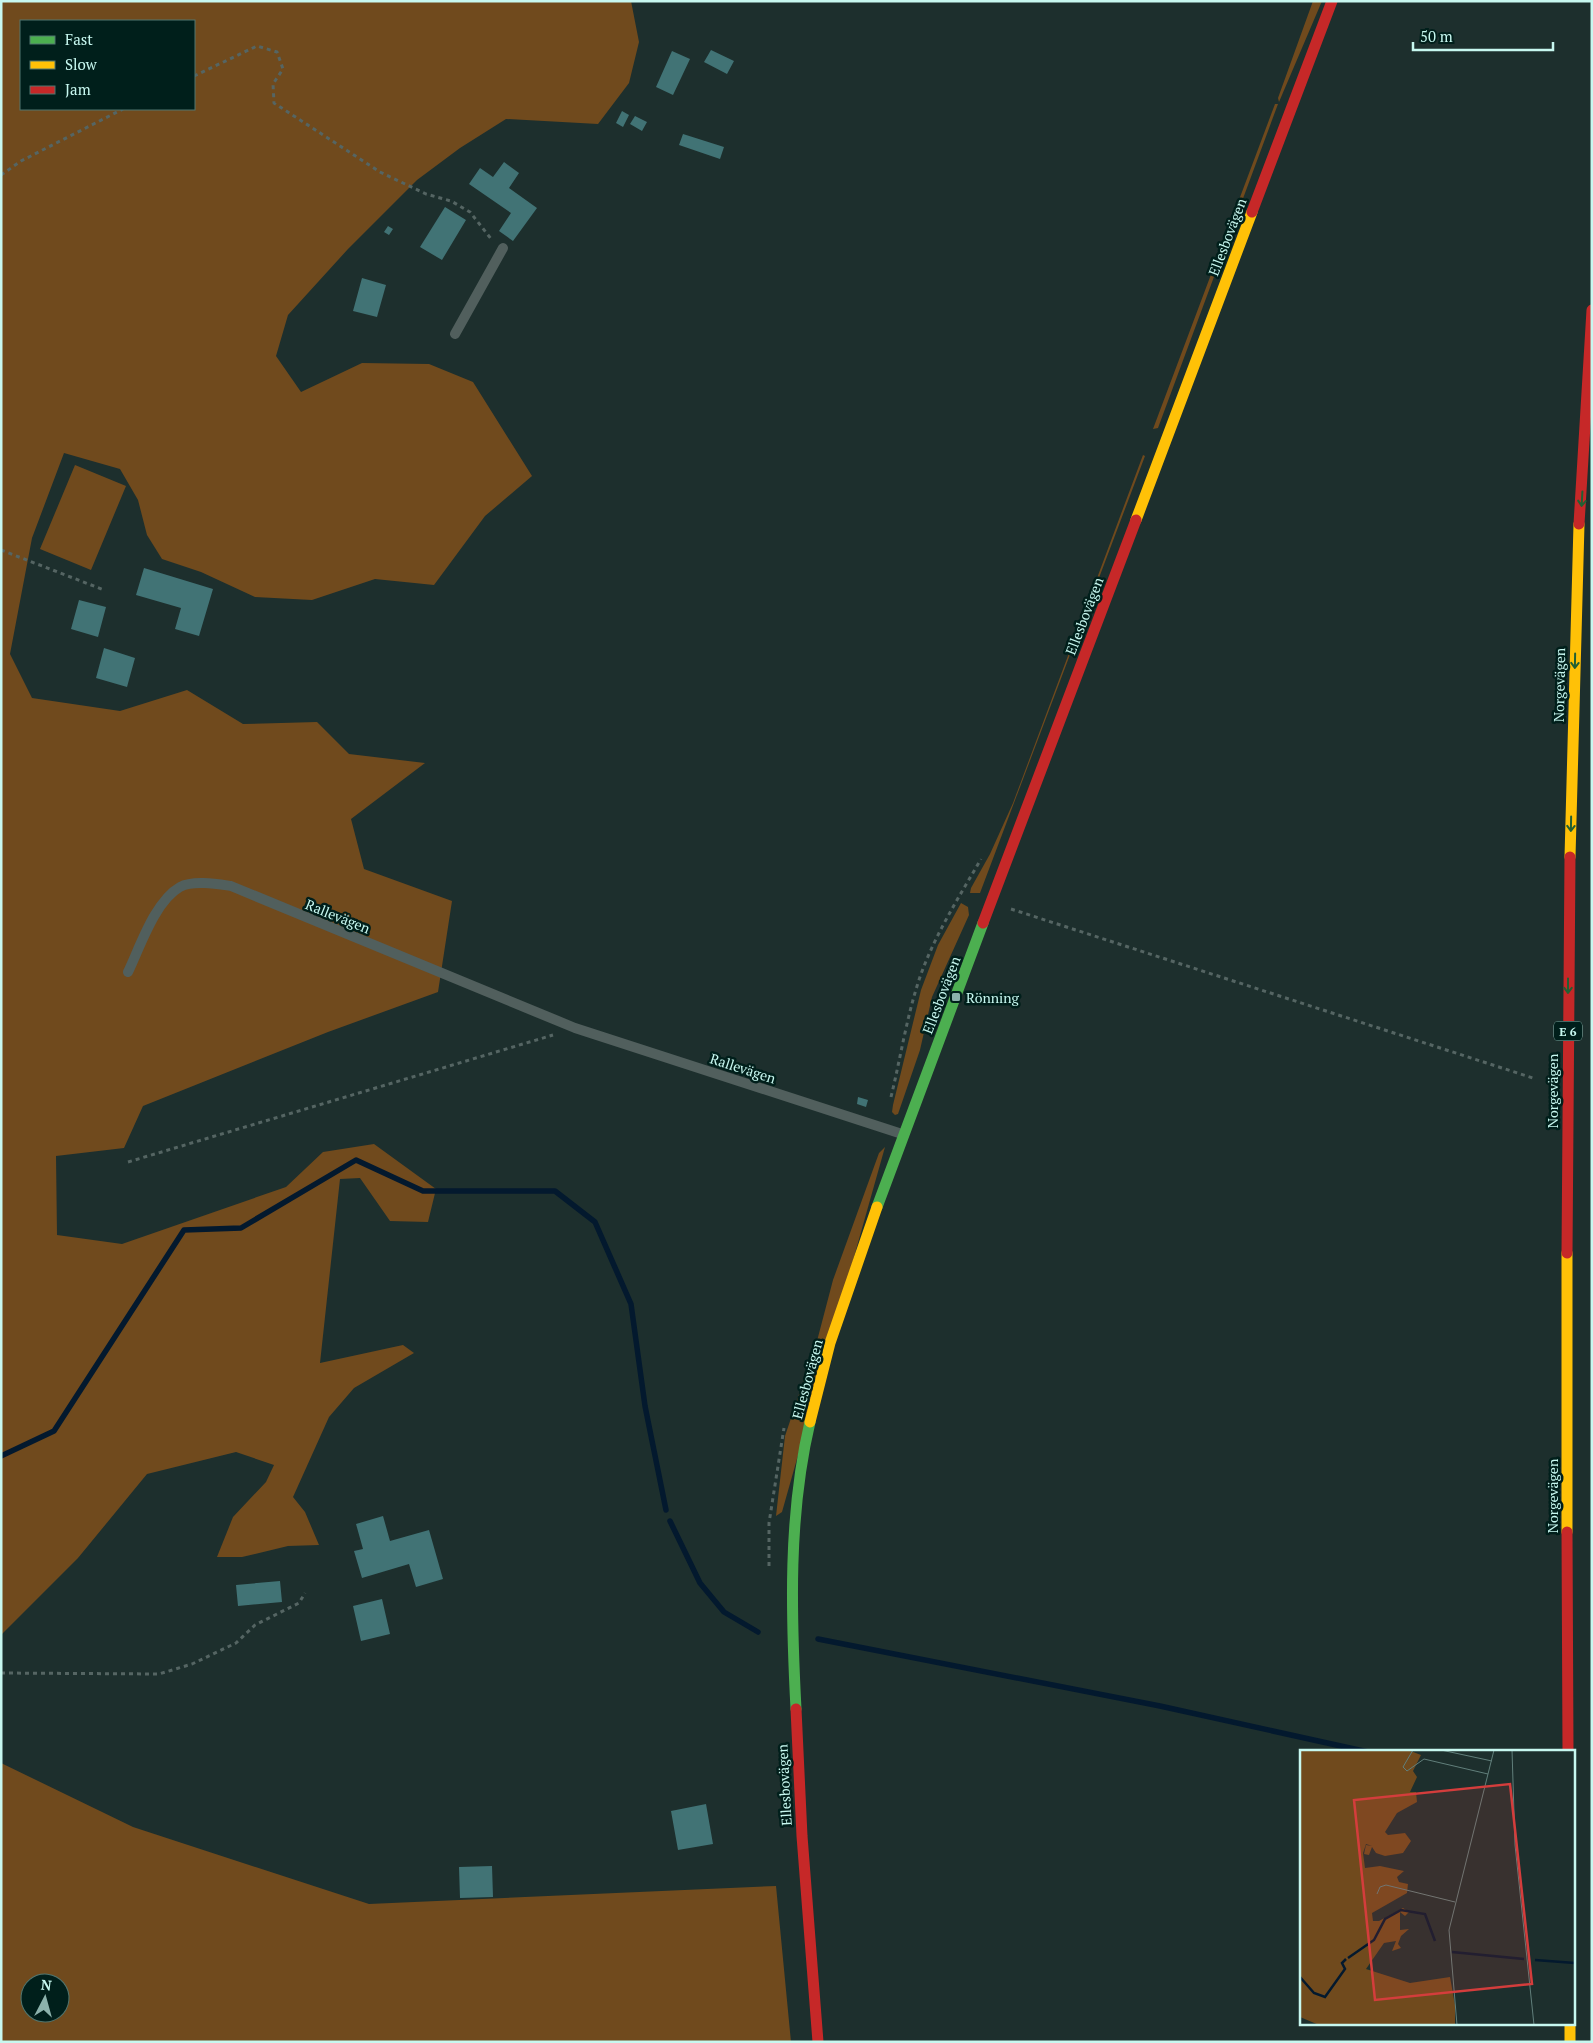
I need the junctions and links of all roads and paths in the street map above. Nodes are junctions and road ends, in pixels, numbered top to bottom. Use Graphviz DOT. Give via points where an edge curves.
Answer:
graph roads {
  1 [pos="1332,1"];
  2 [pos="195,76"];
  3 [pos="121,110"];
  4 [pos="1,175"];
  5 [pos="502,248"];
  6 [pos="1592,310"];
  7 [pos="455,334"];
  8 [pos="1,550"];
  9 [pos="104,590"];
  10 [pos="992,903"];
  11 [pos="128,972"];
  12 [pos="575,1028"];
  13 [pos="1536,1080"];
  14 [pos="903,1134"];
  15 [pos="128,1162"];
  16 [pos="305,1593"];
  17 [pos="1,1673"];
  18 [pos="1568,1750"];
  19 [pos="1570,2026"];
  20 [pos="818,2042"];
  21 [pos="1570,2042"];
  1 -- 10 [label="main road, Ellesbovägen"];
  2 -- 5 [label="path" via="257,46 277,52 283,69 273,84 274,103 380,172 470,212"];
  3 -- 4 [label="path" via="21,161"];
  5 -- 7 [label="lane"];
  6 -- 18 [label="main road, Norgevägen / E 6, one-way" via="1575,624 1568,955"];
  8 -- 9 [label="path"];
  10 -- 13 [label="path"];
  10 -- 14 [label="main road, Ellesbovägen"];
  11 -- 12 [label="lane, Rallevägen" via="163,901 182,886 211,883 230,886"];
  12 -- 14 [label="lane, Rallevägen"];
  12 -- 15 [label="path"];
  14 -- 20 [label="main road, Ellesbovägen" via="829,1350 801,1469 794,1526 792,1576 797,1749"];
  16 -- 17 [label="path" via="299,1603 255,1625 236,1643 192,1664 159,1674"];
  19 -- 21 [label="main road"];
}
